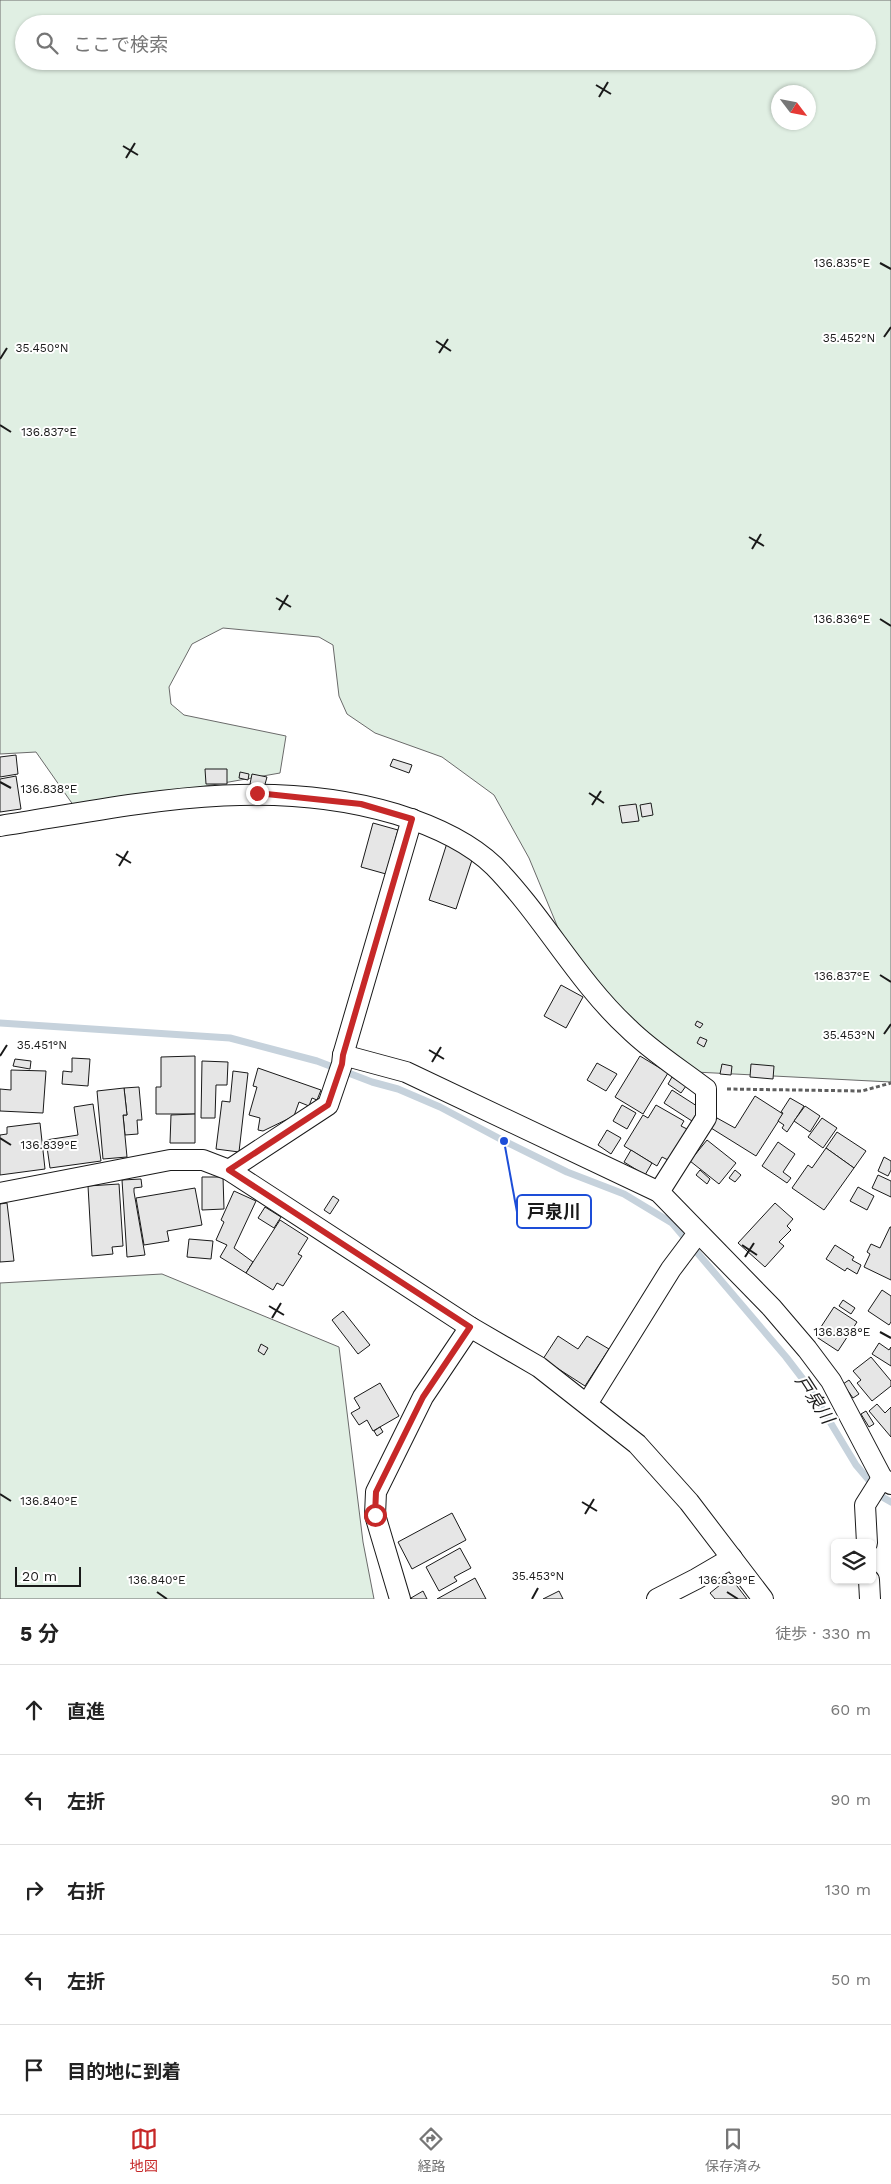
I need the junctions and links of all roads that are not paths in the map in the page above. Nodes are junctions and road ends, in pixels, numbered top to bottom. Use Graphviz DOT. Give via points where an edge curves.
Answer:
graph roads {
  1 [pos="412,819"];
  2 [pos="0,826"];
  3 [pos="342,1060"];
  4 [pos="229,1170"];
  5 [pos="659,1192"];
  6 [pos="0,1193"];
  7 [pos="698,1233"];
  8 [pos="470,1327"];
  9 [pos="587,1404"];
  10 [pos="884,1482"];
  11 [pos="867,1539"];
  12 [pos="732,1558"];
  13 [pos="869,1584"];
  14 [pos="400,1599"];
  15 [pos="657,1599"];
  16 [pos="762,1599"];
  17 [pos="870,1599"];
  1 -- 2 [label="street" via="361,804 257,793 166,799"];
  1 -- 3 [label="street"];
  1 -- 5 [label="street" via="439,829 492,865 534,910 591,988 628,1028 706,1089 706,1118"];
  3 -- 4 [label="street" via="328,1105"];
  3 -- 5 [label="street" via="406,1072"];
  4 -- 6 [label="street" via="203,1160 170,1160"];
  4 -- 8 [label="street"];
  5 -- 7 [label="street"];
  7 -- 9 [label="street" via="671,1269"];
  7 -- 10 [label="street" via="772,1308 831,1381"];
  8 -- 9 [label="street" via="539,1367"];
  8 -- 14 [label="street" via="423,1397 376,1492 375,1515"];
  9 -- 12 [label="street" via="636,1444 689,1502"];
  10 -- 11 [label="street" via="865,1505"];
  12 -- 15 [label="street"];
  12 -- 16 [label="street"];
  13 -- 17 [label="street"];
}
